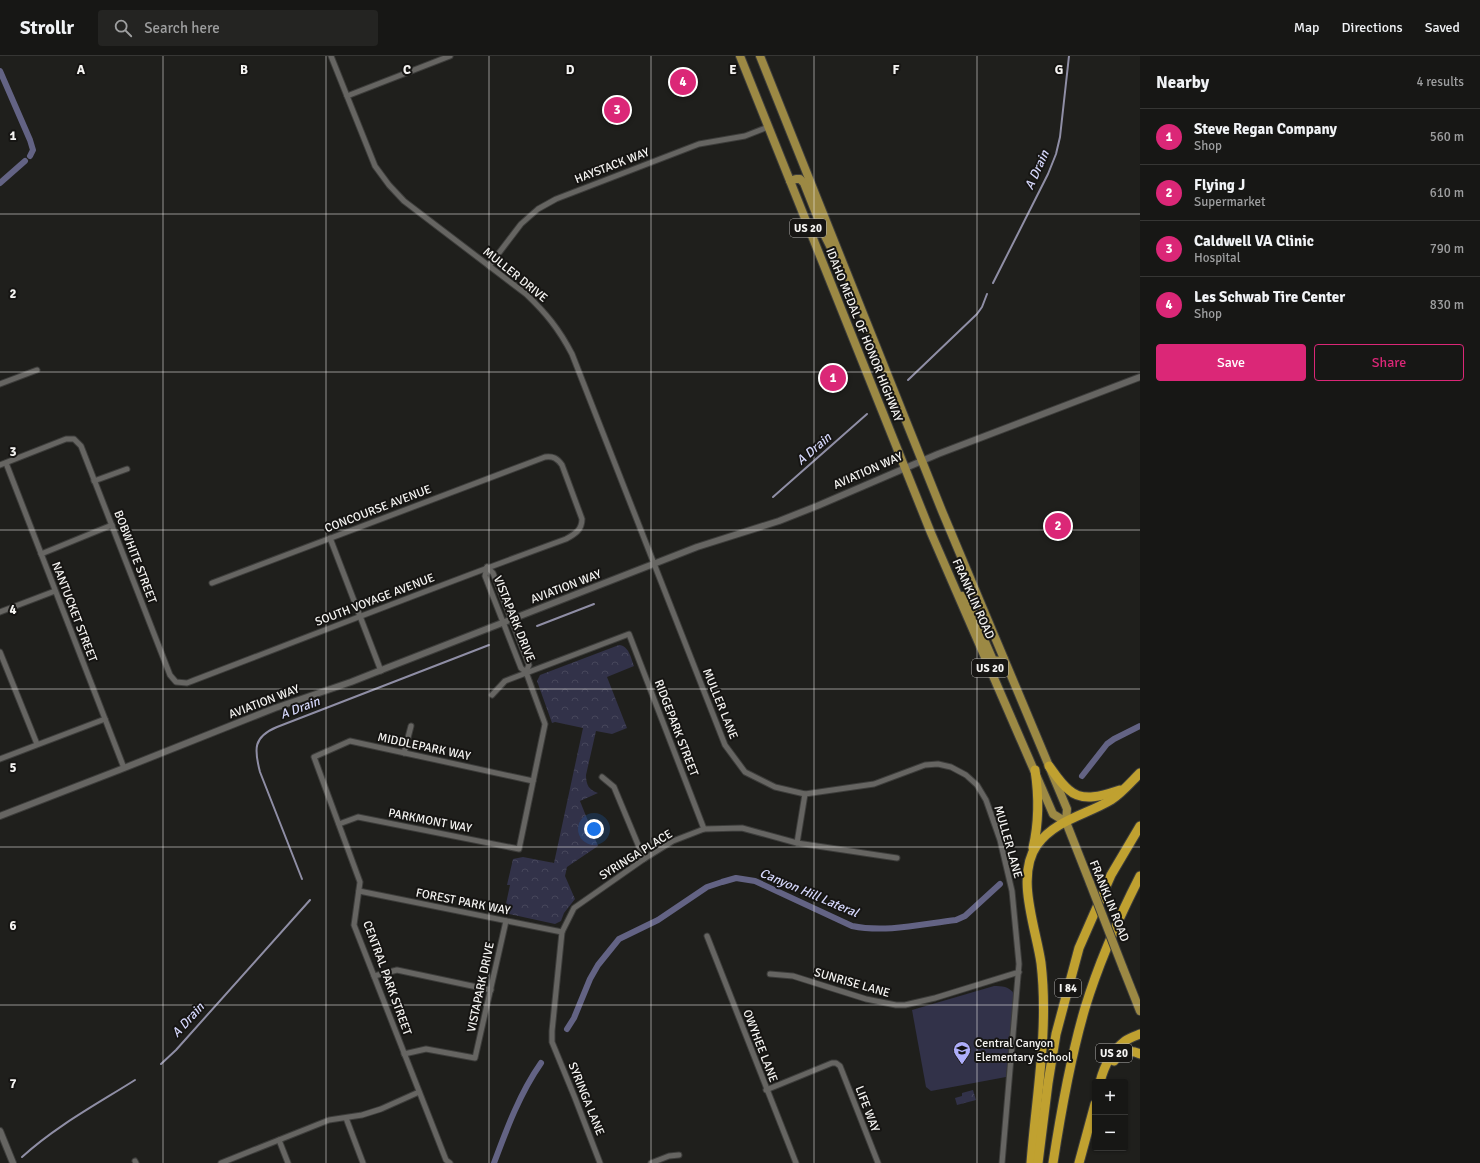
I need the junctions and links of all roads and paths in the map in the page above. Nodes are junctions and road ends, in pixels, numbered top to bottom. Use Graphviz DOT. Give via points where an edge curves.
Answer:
graph roads {
  1 [pos="331,56"];
  2 [pos="450,56"];
  3 [pos="740,56"];
  4 [pos="760,56"];
  5 [pos="347,96"];
  6 [pos="768,127"];
  7 [pos="790,181"];
  8 [pos="489,266"];
  9 [pos="850,282"];
  10 [pos="37,370"];
  11 [pos="1140,377"];
  12 [pos="0,383"];
  13 [pos="551,456"];
  14 [pos="921,460"];
  15 [pos="6,463"];
  16 [pos="0,465"];
  17 [pos="905,467"];
  18 [pos="127,469"];
  19 [pos="94,481"];
  20 [pos="112,525"];
  21 [pos="330,538"];
  22 [pos="41,554"];
  23 [pos="654,564"];
  24 [pos="487,567"];
  25 [pos="212,583"];
  26 [pos="953,584"];
  27 [pos="55,591"];
  28 [pos="0,612"];
  29 [pos="360,617"];
  30 [pos="511,620"];
  31 [pos="503,623"];
  32 [pos="0,652"];
  33 [pos="1004,659"];
  34 [pos="381,671"];
  35 [pos="526,672"];
  36 [pos="176,682"];
  37 [pos="492,695"];
  38 [pos="105,719"];
  39 [pos="411,726"];
  40 [pos="37,744"];
  41 [pos="404,753"];
  42 [pos="314,757"];
  43 [pos="0,759"];
  44 [pos="1049,766"];
  45 [pos="124,768"];
  46 [pos="1035,770"];
  47 [pos="1140,773"];
  48 [pos="602,777"];
  49 [pos="533,781"];
  50 [pos="1125,788"];
  51 [pos="805,794"];
  52 [pos="0,816"];
  53 [pos="1066,822"];
  54 [pos="338,824"];
  55 [pos="1140,826"];
  56 [pos="704,829"];
  57 [pos="797,843"];
  58 [pos="519,849"];
  59 [pos="1032,852"];
  60 [pos="896,858"];
  61 [pos="644,859"];
  62 [pos="1140,876"];
  63 [pos="359,892"];
  64 [pos="506,921"];
  65 [pos="562,932"];
  66 [pos="707,936"];
  67 [pos="1019,972"];
  68 [pos="770,974"];
  69 [pos="374,976"];
  70 [pos="491,990"];
  71 [pos="1140,1011"];
  72 [pos="1140,1034"];
  73 [pos="552,1042"];
  74 [pos="404,1054"];
  75 [pos="1140,1054"];
  76 [pos="1102,1079"];
  77 [pos="1104,1079"];
  78 [pos="766,1090"];
  79 [pos="419,1092"];
  80 [pos="1092,1115"];
  81 [pos="346,1118"];
  82 [pos="0,1131"];
  83 [pos="279,1140"];
  84 [pos="679,1155"];
  85 [pos="13,1163"];
  86 [pos="221,1163"];
  87 [pos="288,1163"];
  88 [pos="363,1163"];
  89 [pos="450,1163"];
  90 [pos="600,1163"];
  91 [pos="651,1163"];
  92 [pos="796,1163"];
  93 [pos="878,1163"];
  94 [pos="1002,1163"];
  95 [pos="1031,1163"];
  96 [pos="1038,1163"];
  97 [pos="1053,1163"];
  98 [pos="1079,1163"];
  1 -- 5 [label="street, MULLER DRIVE"];
  2 -- 5 [label="street"];
  3 -- 6 [label="main road, IDAHO MEDAL OF HONOR HIGHWAY / US 20"];
  4 -- 9 [label="main road, IDAHO MEDAL OF HONOR HIGHWAY / US 20"];
  5 -- 8 [label="street, MULLER DRIVE" via="375,166 389,185 404,201"];
  6 -- 7 [label="main road, IDAHO MEDAL OF HONOR HIGHWAY / US 20"];
  6 -- 8 [label="street, HAYSTACK WAY" via="745,136 699,144 556,199 538,209 522,224"];
  7 -- 9 [label="main road" via="800,179 804,183 825,236"];
  7 -- 17 [label="main road, IDAHO MEDAL OF HONOR HIGHWAY / US 20"];
  8 -- 23 [label="street, MULLER DRIVE" via="529,298 561,332 572,354"];
  9 -- 14 [label="main road, IDAHO MEDAL OF HONOR HIGHWAY / US 20"];
  10 -- 12 [label="street"];
  11 -- 14 [label="street, AVIATION WAY"];
  13 -- 21 [label="street, CONCOURSE AVENUE" via="537,459"];
  13 -- 24 [label="street, SOUTH VOYAGE AVENUE" via="562,465 582,518 580,529 566,539"];
  14 -- 17 [label="street, AVIATION WAY"];
  14 -- 33 [label="main road, FRANKLIN ROAD / US 20"];
  15 -- 16 [label="street"];
  15 -- 19 [label="street, BOBWHITE STREET" via="66,439 74,439 81,446"];
  15 -- 22 [label="street, NANTUCKET STREET"];
  17 -- 23 [label="street, AVIATION WAY" via="785,518"];
  17 -- 26 [label="main road, FRANKLIN ROAD / US 20"];
  18 -- 19 [label="street"];
  19 -- 20 [label="street, BOBWHITE STREET"];
  20 -- 22 [label="street"];
  20 -- 36 [label="street, BOBWHITE STREET" via="170,675"];
  21 -- 25 [label="street, CONCOURSE AVENUE"];
  21 -- 29 [label="street"];
  22 -- 27 [label="street, NANTUCKET STREET"];
  23 -- 30 [label="street, AVIATION WAY"];
  23 -- 51 [label="street, MULLER LANE" via="725,746 745,772 775,787"];
  24 -- 29 [label="street, SOUTH VOYAGE AVENUE"];
  24 -- 30 [label="street, VISTAPARK DRIVE" via="493,573"];
  24 -- 31 [label="street, VISTAPARK DRIVE" via="485,576"];
  26 -- 33 [label="main road" via="969,605 993,660"];
  26 -- 46 [label="main road, FRANKLIN ROAD / US 20"];
  27 -- 28 [label="street"];
  27 -- 38 [label="street, NANTUCKET STREET"];
  29 -- 34 [label="street"];
  29 -- 36 [label="street, SOUTH VOYAGE AVENUE" via="187,683"];
  30 -- 31 [label="street, AVIATION WAY"];
  30 -- 35 [label="street, VISTAPARK DRIVE" via="529,665"];
  31 -- 34 [label="street, AVIATION WAY"];
  31 -- 35 [label="street, VISTAPARK DRIVE" via="521,668"];
  32 -- 40 [label="street"];
  33 -- 44 [label="main road, FRANKLIN ROAD / US 20"];
  34 -- 45 [label="street, AVIATION WAY" via="275,708"];
  35 -- 37 [label="street" via="505,681"];
  35 -- 49 [label="street, VISTAPARK DRIVE" via="545,724"];
  35 -- 56 [label="street, RIDGEPARK STREET" via="629,634"];
  38 -- 40 [label="street"];
  38 -- 45 [label="street, NANTUCKET STREET"];
  39 -- 41 [label="street"];
  40 -- 43 [label="street"];
  41 -- 42 [label="street, MIDDLEPARK WAY" via="350,742"];
  41 -- 49 [label="street, MIDDLEPARK WAY"];
  42 -- 54 [label="street, CENTRAL PARK STREET"];
  44 -- 50 [label="highway" via="1070,791 1081,796 1091,798"];
  44 -- 53 [label="main road, FRANKLIN ROAD / US 20" via="1067,809"];
  45 -- 52 [label="street, AVIATION WAY"];
  46 -- 53 [label="main road, FRANKLIN ROAD / US 20" via="1053,814"];
  46 -- 59 [label="highway, US 20" via="1038,809 1037,833"];
  47 -- 50 [label="highway"];
  48 -- 61 [label="street" via="614,787"];
  49 -- 58 [label="street, VISTAPARK DRIVE"];
  50 -- 53 [label="highway" via="1111,799"];
  51 -- 57 [label="street"];
  51 -- 67 [label="street, MULLER LANE" via="874,784 925,764 951,767 966,775 977,785 986,800 1000,840 1012,891"];
  53 -- 59 [label="highway, US 20" via="1050,831"];
  53 -- 71 [label="main road, FRANKLIN ROAD / US 20, bridge"];
  54 -- 58 [label="street, PARKMONT WAY" via="358,817"];
  54 -- 63 [label="street, CENTRAL PARK STREET" via="360,882"];
  55 -- 96 [label="highway, I 84" via="1111,876 1079,948 1056,1034"];
  56 -- 57 [label="street, SYRINGA PLACE" via="742,828"];
  56 -- 61 [label="street, SYRINGA PLACE" via="673,841"];
  57 -- 60 [label="street, SYRINGA PLACE"];
  59 -- 95 [label="highway, US 20" via="1027,872 1027,890 1041,964 1044,1012"];
  61 -- 65 [label="street, SYRINGA PLACE" via="574,908"];
  62 -- 97 [label="highway, I 84" via="1120,916 1085,1009 1061,1109"];
  63 -- 64 [label="street, FOREST PARK WAY"];
  63 -- 69 [label="street, CENTRAL PARK STREET" via="354,925"];
  64 -- 65 [label="street, FOREST PARK WAY"];
  64 -- 70 [label="street, VISTAPARK DRIVE"];
  65 -- 73 [label="street, SYRINGA PLACE"];
  66 -- 78 [label="street, OWYHEE LANE"];
  67 -- 68 [label="street, SUNRISE LANE" via="917,1003 896,1005 866,999 793,976"];
  67 -- 94 [label="street, MULLER LANE"];
  69 -- 70 [label="street" via="397,970"];
  69 -- 74 [label="street, CENTRAL PARK STREET"];
  70 -- 74 [label="street, VISTAPARK DRIVE" via="475,1058 426,1049"];
  72 -- 76 [label="highway, US 20" via="1126,1040 1111,1056 1103,1068"];
  73 -- 90 [label="street, SYRINGA LANE"];
  74 -- 79 [label="street, CENTRAL PARK STREET"];
  75 -- 77 [label="highway" via="1134,1051 1120,1054"];
  78 -- 92 [label="street, OWYHEE LANE"];
  78 -- 93 [label="street, LIFE WAY" via="836,1063 840,1066"];
  79 -- 81 [label="street" via="381,1109"];
  79 -- 89 [label="street, CENTRAL PARK STREET" via="446,1160"];
  80 -- 98 [label="highway"];
  81 -- 83 [label="street" via="329,1120"];
  81 -- 88 [label="street"];
  82 -- 85 [label="street"];
  83 -- 86 [label="street"];
  83 -- 87 [label="street"];
  84 -- 91 [label="street" via="668,1156"];
}
